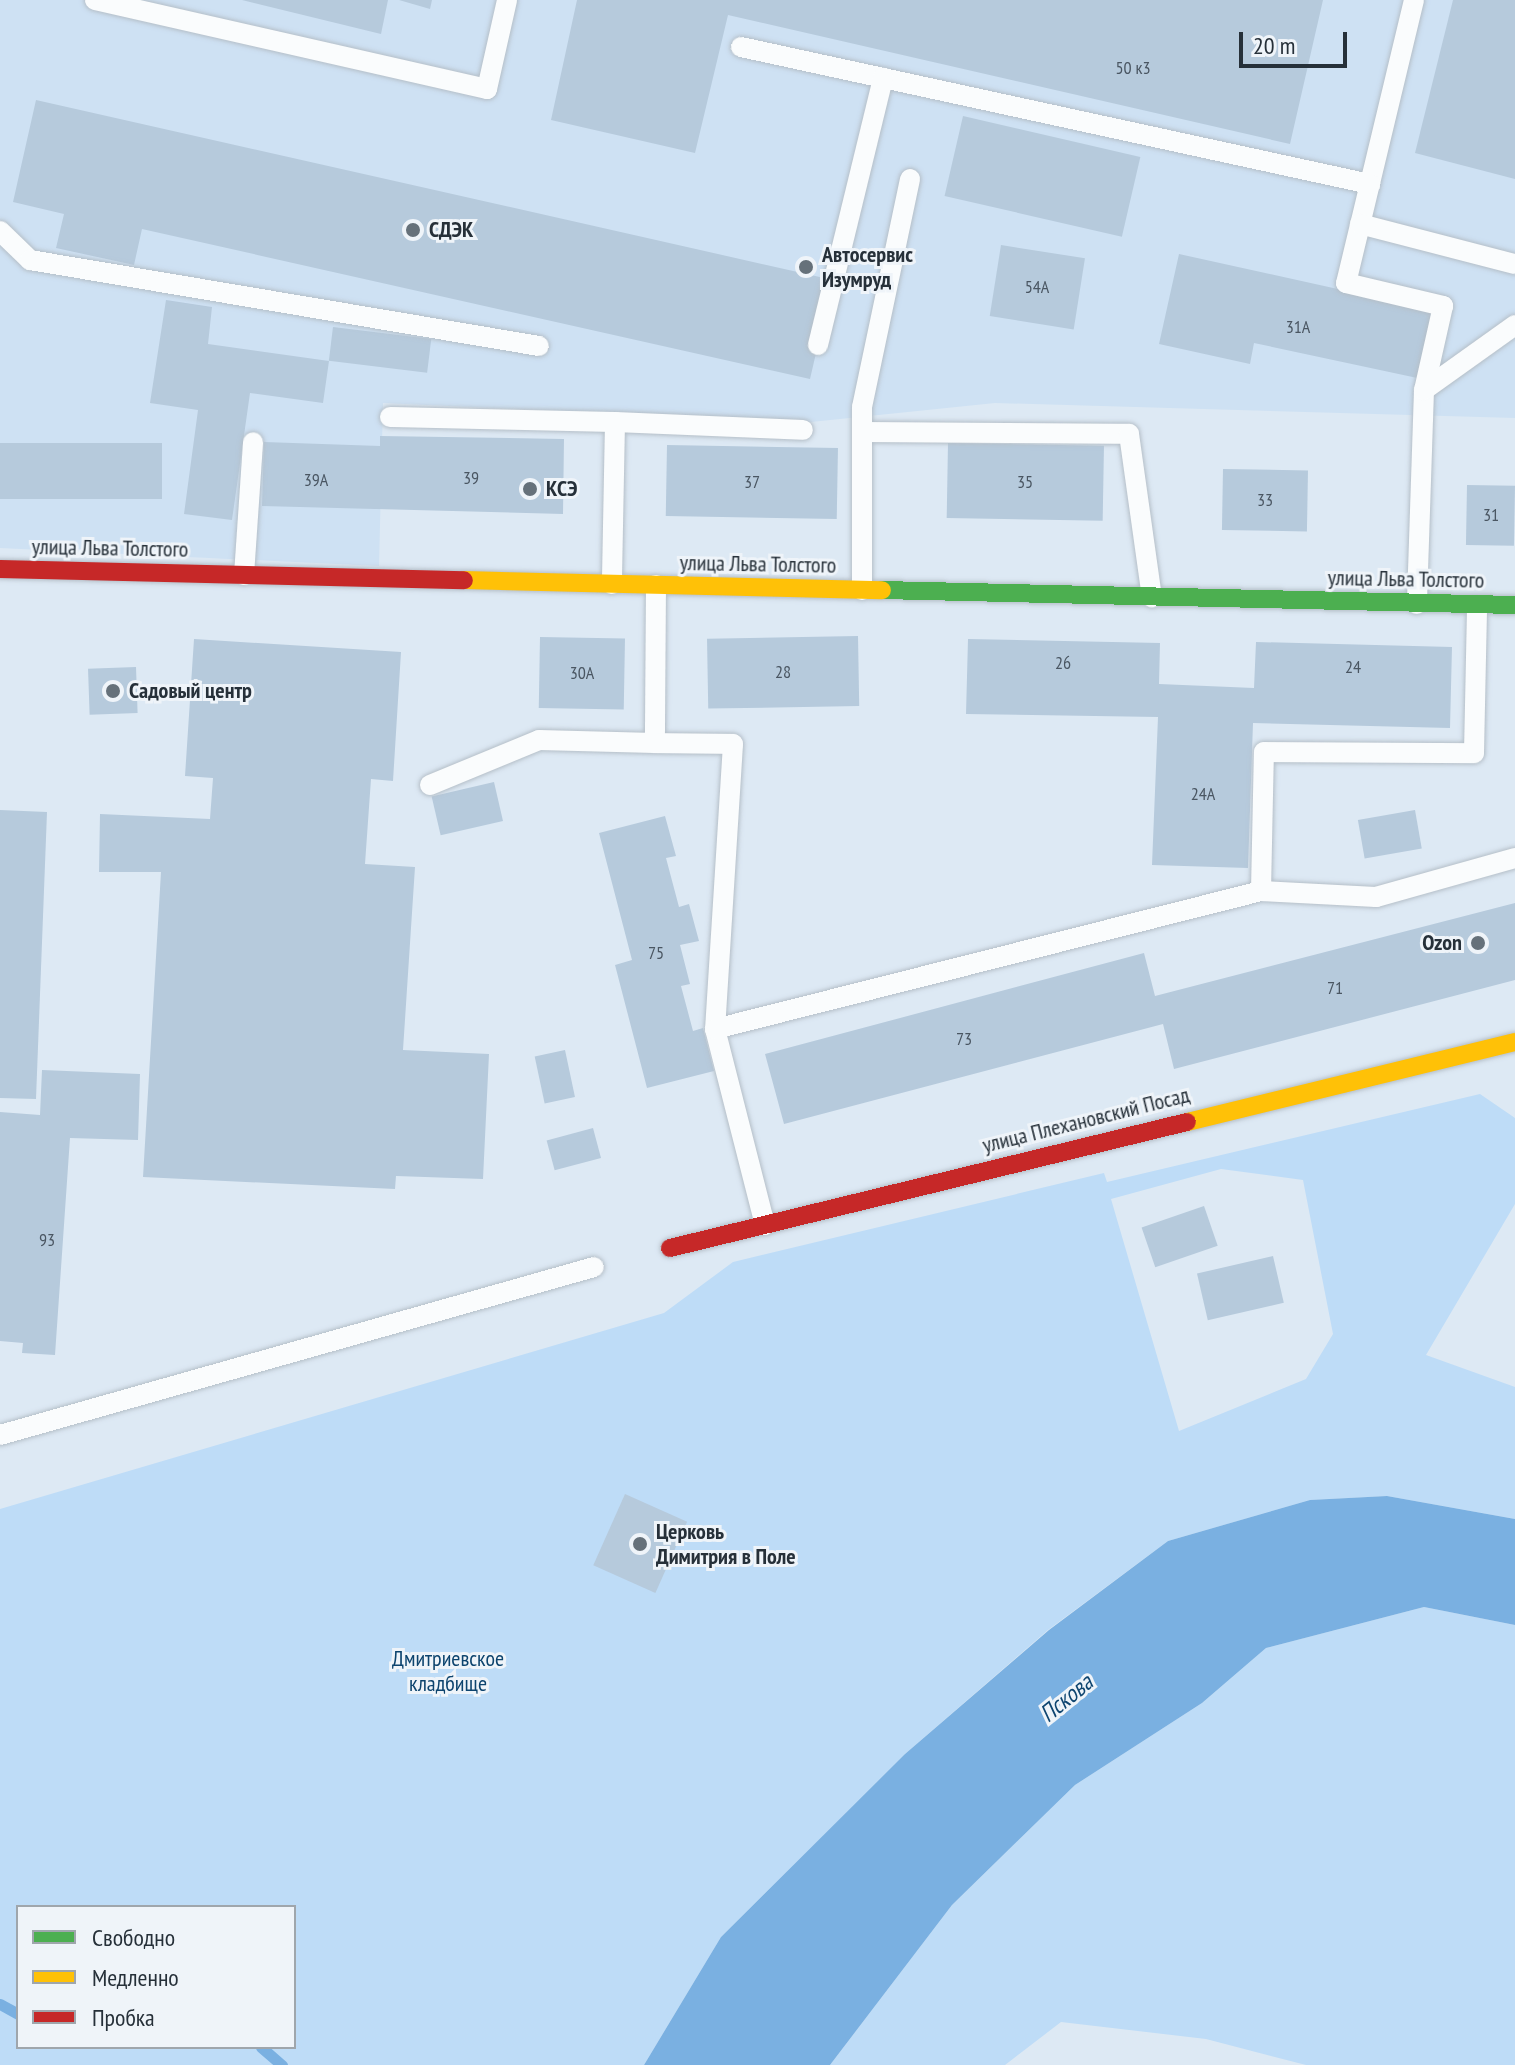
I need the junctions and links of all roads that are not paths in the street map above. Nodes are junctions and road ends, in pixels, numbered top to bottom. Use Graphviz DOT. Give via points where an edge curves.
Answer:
graph roads {
  1 [pos="95,0"];
  2 [pos="507,0"];
  3 [pos="1414,0"];
  4 [pos="741,47"];
  5 [pos="883,78"];
  6 [pos="910,179"];
  7 [pos="1370,184"];
  8 [pos="1360,224"];
  9 [pos="0,231"];
  10 [pos="1515,264"];
  11 [pos="1515,325"];
  12 [pos="818,345"];
  13 [pos="539,346"];
  14 [pos="1424,390"];
  15 [pos="390,417"];
  16 [pos="615,422"];
  17 [pos="803,430"];
  18 [pos="862,432"];
  19 [pos="253,442"];
  20 [pos="0,569"];
  21 [pos="244,575"];
  22 [pos="612,584"];
  23 [pos="656,585"];
  24 [pos="862,590"];
  25 [pos="1152,597"];
  26 [pos="1417,604"];
  27 [pos="1477,605"];
  28 [pos="1515,605"];
  29 [pos="655,743"];
  30 [pos="430,785"];
  31 [pos="1515,858"];
  32 [pos="1261,891"];
  33 [pos="715,1029"];
  34 [pos="1515,1042"];
  35 [pos="765,1225"];
  36 [pos="670,1248"];
  37 [pos="594,1267"];
  38 [pos="0,1435"];
  1 -- 2 [label="lane" via="487,89"];
  3 -- 7 [label="lane"];
  4 -- 5 [label="lane"];
  5 -- 7 [label="lane"];
  5 -- 12 [label="lane"];
  6 -- 18 [label="lane" via="862,407"];
  7 -- 8 [label="lane"];
  8 -- 10 [label="lane"];
  8 -- 14 [label="lane" via="1346,283 1443,306"];
  9 -- 13 [label="lane" via="30,260"];
  11 -- 14 [label="lane"];
  14 -- 26 [label="lane"];
  15 -- 16 [label="lane"];
  16 -- 17 [label="lane"];
  16 -- 22 [label="lane"];
  18 -- 24 [label="lane"];
  18 -- 25 [label="lane" via="1129,434"];
  19 -- 21 [label="lane"];
  20 -- 21 [label="street, улица Льва Толстого"];
  21 -- 22 [label="street, улица Льва Толстого"];
  22 -- 23 [label="street, улица Льва Толстого"];
  23 -- 24 [label="street, улица Льва Толстого"];
  23 -- 29 [label="lane"];
  24 -- 25 [label="street, улица Льва Толстого"];
  25 -- 26 [label="street, улица Льва Толстого"];
  26 -- 27 [label="street, улица Льва Толстого"];
  27 -- 28 [label="street, улица Льва Толстого"];
  27 -- 32 [label="lane" via="1474,753 1264,752"];
  29 -- 30 [label="lane" via="539,740"];
  29 -- 33 [label="lane" via="733,744"];
  31 -- 32 [label="lane" via="1376,897"];
  32 -- 33 [label="lane"];
  33 -- 35 [label="lane"];
  34 -- 35 [label="street, улица Плехановский Посад"];
  35 -- 36 [label="street, улица Плехановский Посад"];
  37 -- 38 [label="lane"];
}
